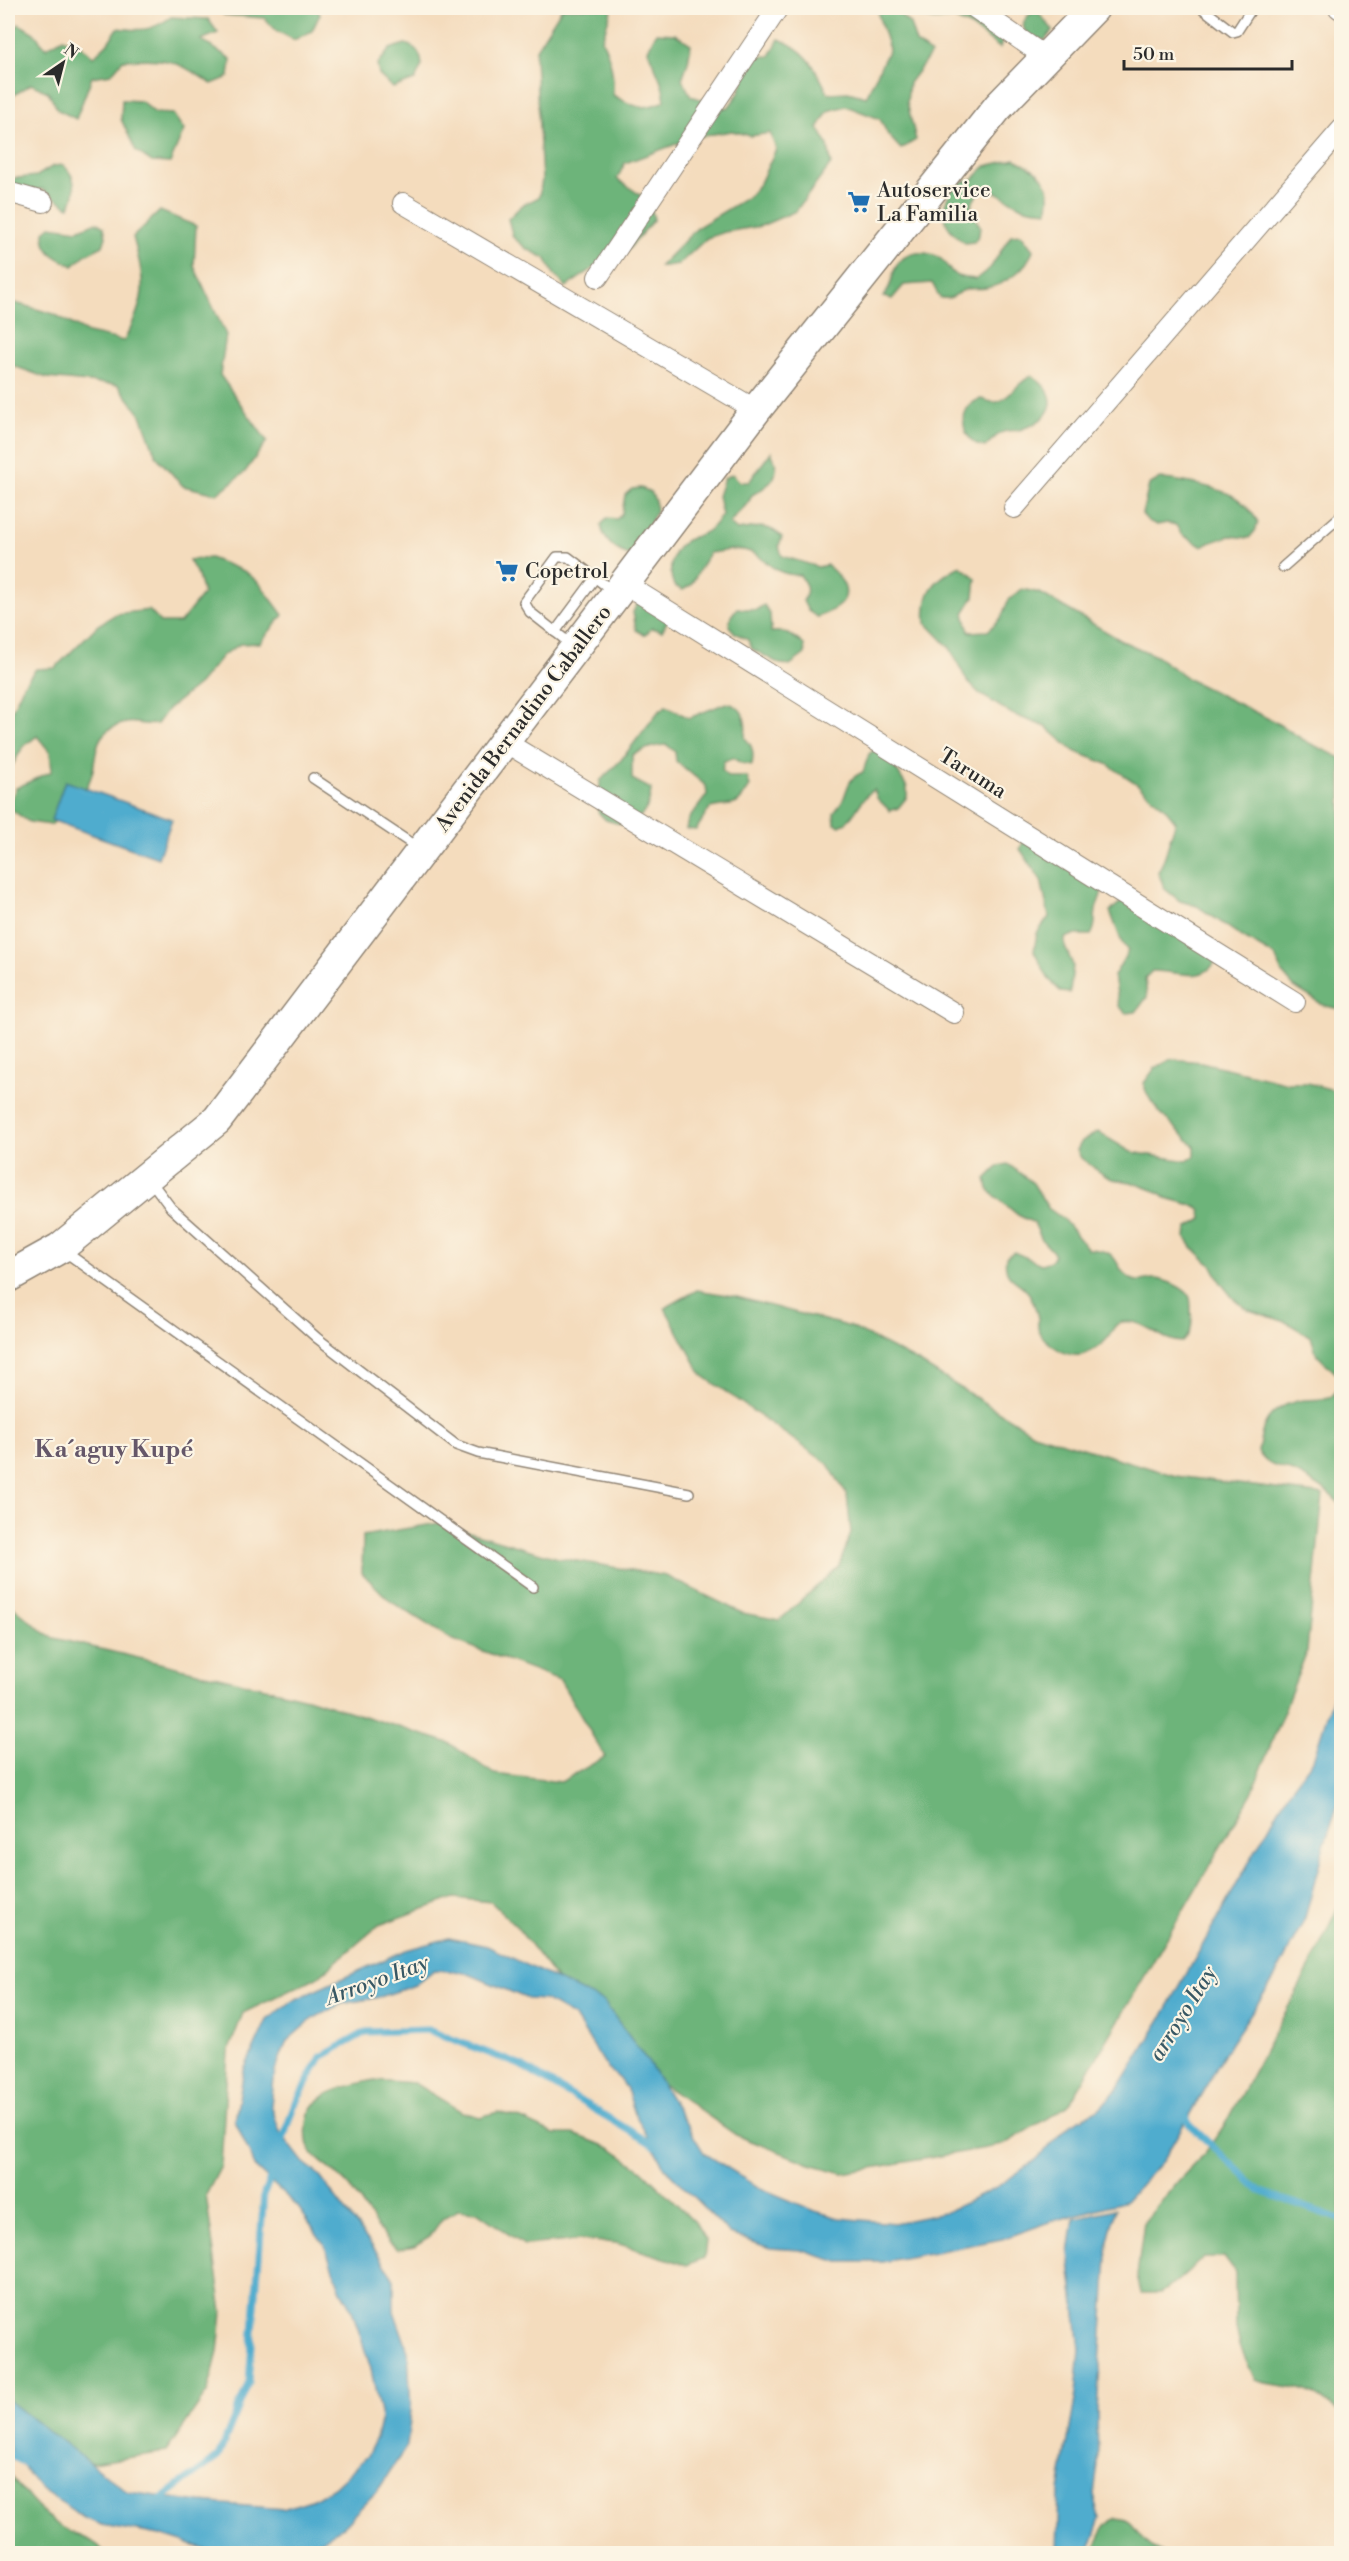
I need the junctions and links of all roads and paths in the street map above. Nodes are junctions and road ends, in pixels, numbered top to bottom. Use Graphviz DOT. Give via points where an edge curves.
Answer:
graph roads {
  1 [pos="778,8"];
  2 [pos="975,8"];
  3 [pos="1094,8"];
  4 [pos="1202,8"];
  5 [pos="1249,8"];
  6 [pos="1047,58"];
  7 [pos="1341,129"];
  8 [pos="8,192"];
  9 [pos="43,202"];
  10 [pos="403,203"];
  11 [pos="598,277"];
  12 [pos="756,410"];
  13 [pos="1014,508"];
  14 [pos="1341,515"];
  15 [pos="1283,567"];
  16 [pos="612,586"];
  17 [pos="566,640"];
  18 [pos="505,742"];
  19 [pos="313,778"];
  20 [pos="423,850"];
  21 [pos="1295,1002"];
  22 [pos="954,1013"];
  23 [pos="148,1178"];
  24 [pos="60,1248"];
  25 [pos="8,1277"];
  26 [pos="689,1493"];
  27 [pos="533,1587"];
  1 -- 11 [label="street"];
  2 -- 6 [label="street"];
  3 -- 6 [label="main road, Avenida Bernadino Caballero"];
  4 -- 5 [label="lane" via="1233,32"];
  6 -- 12 [label="main road, Avenida Bernadino Caballero" via="998,107"];
  7 -- 13 [label="street"];
  8 -- 9 [label="street"];
  10 -- 12 [label="street"];
  12 -- 16 [label="main road, Avenida Bernadino Caballero"];
  14 -- 15 [label="lane"];
  16 -- 17 [label="main road, Avenida Bernadino Caballero"];
  16 -- 17 [label="lane" via="568,557 557,557 525,602 530,612"];
  16 -- 21 [label="street, Taruma"];
  17 -- 18 [label="main road, Avenida Bernadino Caballero"];
  18 -- 20 [label="main road, Avenida Bernadino Caballero"];
  18 -- 22 [label="street"];
  19 -- 20 [label="lane"];
  20 -- 23 [label="main road, Avenida Bernadino Caballero" via="217,1120"];
  23 -- 24 [label="main road, Avenida Bernadino Caballero"];
  23 -- 26 [label="lane" via="171,1208 317,1338 456,1445 478,1453"];
  24 -- 25 [label="main road, Avenida Bernadino Caballero"];
  24 -- 27 [label="lane"];
}
